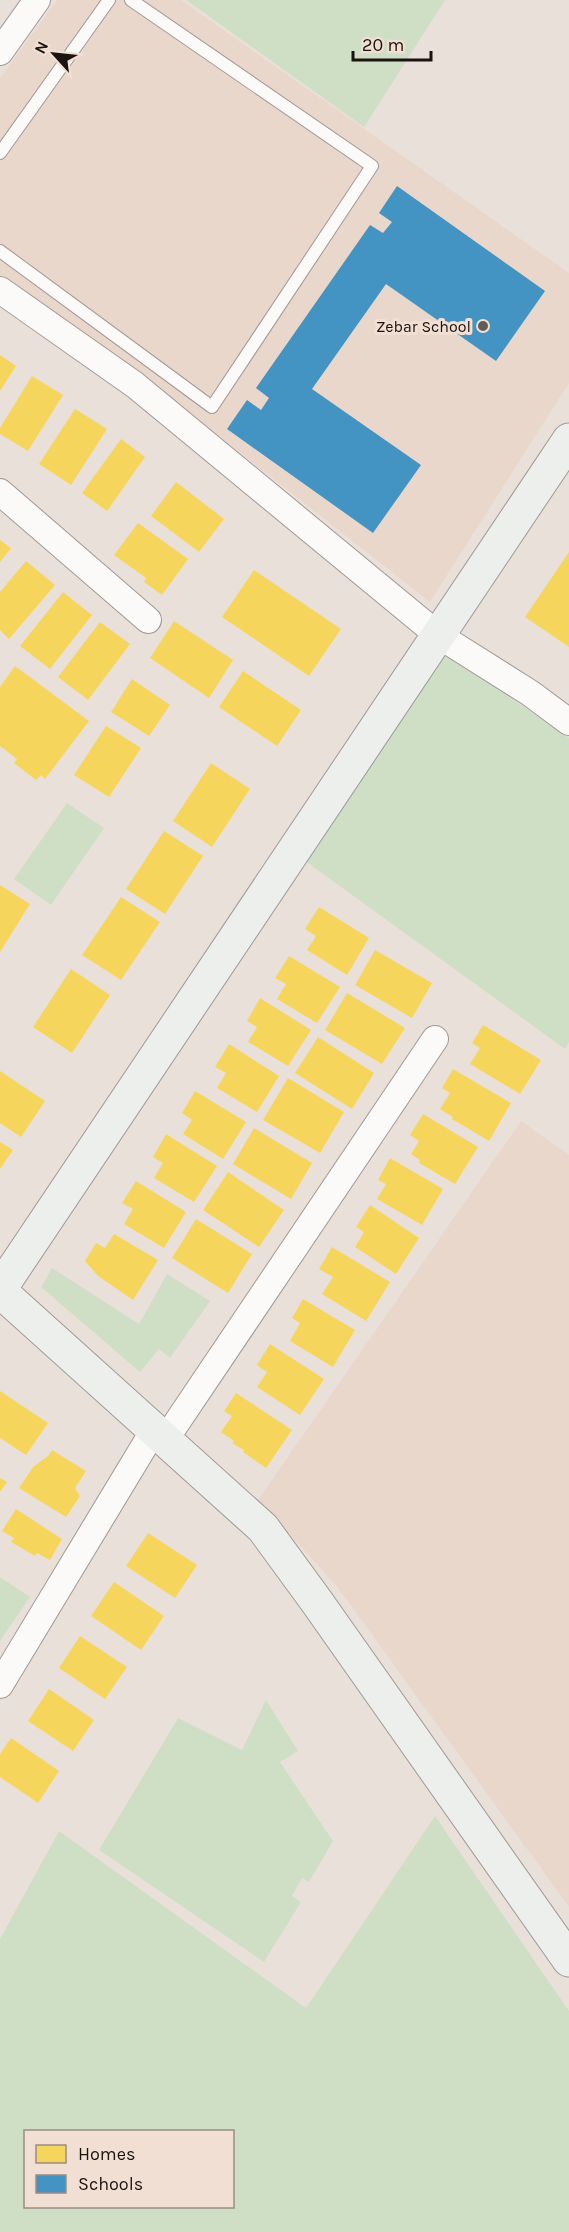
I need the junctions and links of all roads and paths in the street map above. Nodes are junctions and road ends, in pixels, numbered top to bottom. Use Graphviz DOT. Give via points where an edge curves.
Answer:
graph roads {
  1 [pos="37,0"];
  2 [pos="109,0"];
  3 [pos="131,0"];
  4 [pos="0,52"];
  5 [pos="0,153"];
  6 [pos="0,250"];
  7 [pos="0,290"];
  8 [pos="569,440"];
  9 [pos="0,492"];
  10 [pos="148,620"];
  11 [pos="438,635"];
  12 [pos="569,722"];
  13 [pos="435,1039"];
  14 [pos="0,1290"];
  15 [pos="160,1435"];
  16 [pos="0,1685"];
  17 [pos="569,1960"];
  1 -- 4 [label="street"];
  2 -- 5 [label="lane"];
  3 -- 6 [label="lane" via="372,166 212,407"];
  7 -- 11 [label="street" via="135,385"];
  8 -- 11 [label="street"];
  9 -- 10 [label="street"];
  11 -- 12 [label="street"];
  11 -- 14 [label="street"];
  13 -- 15 [label="street"];
  14 -- 15 [label="street"];
  15 -- 16 [label="street"];
  15 -- 17 [label="street" via="263,1528"];
}
